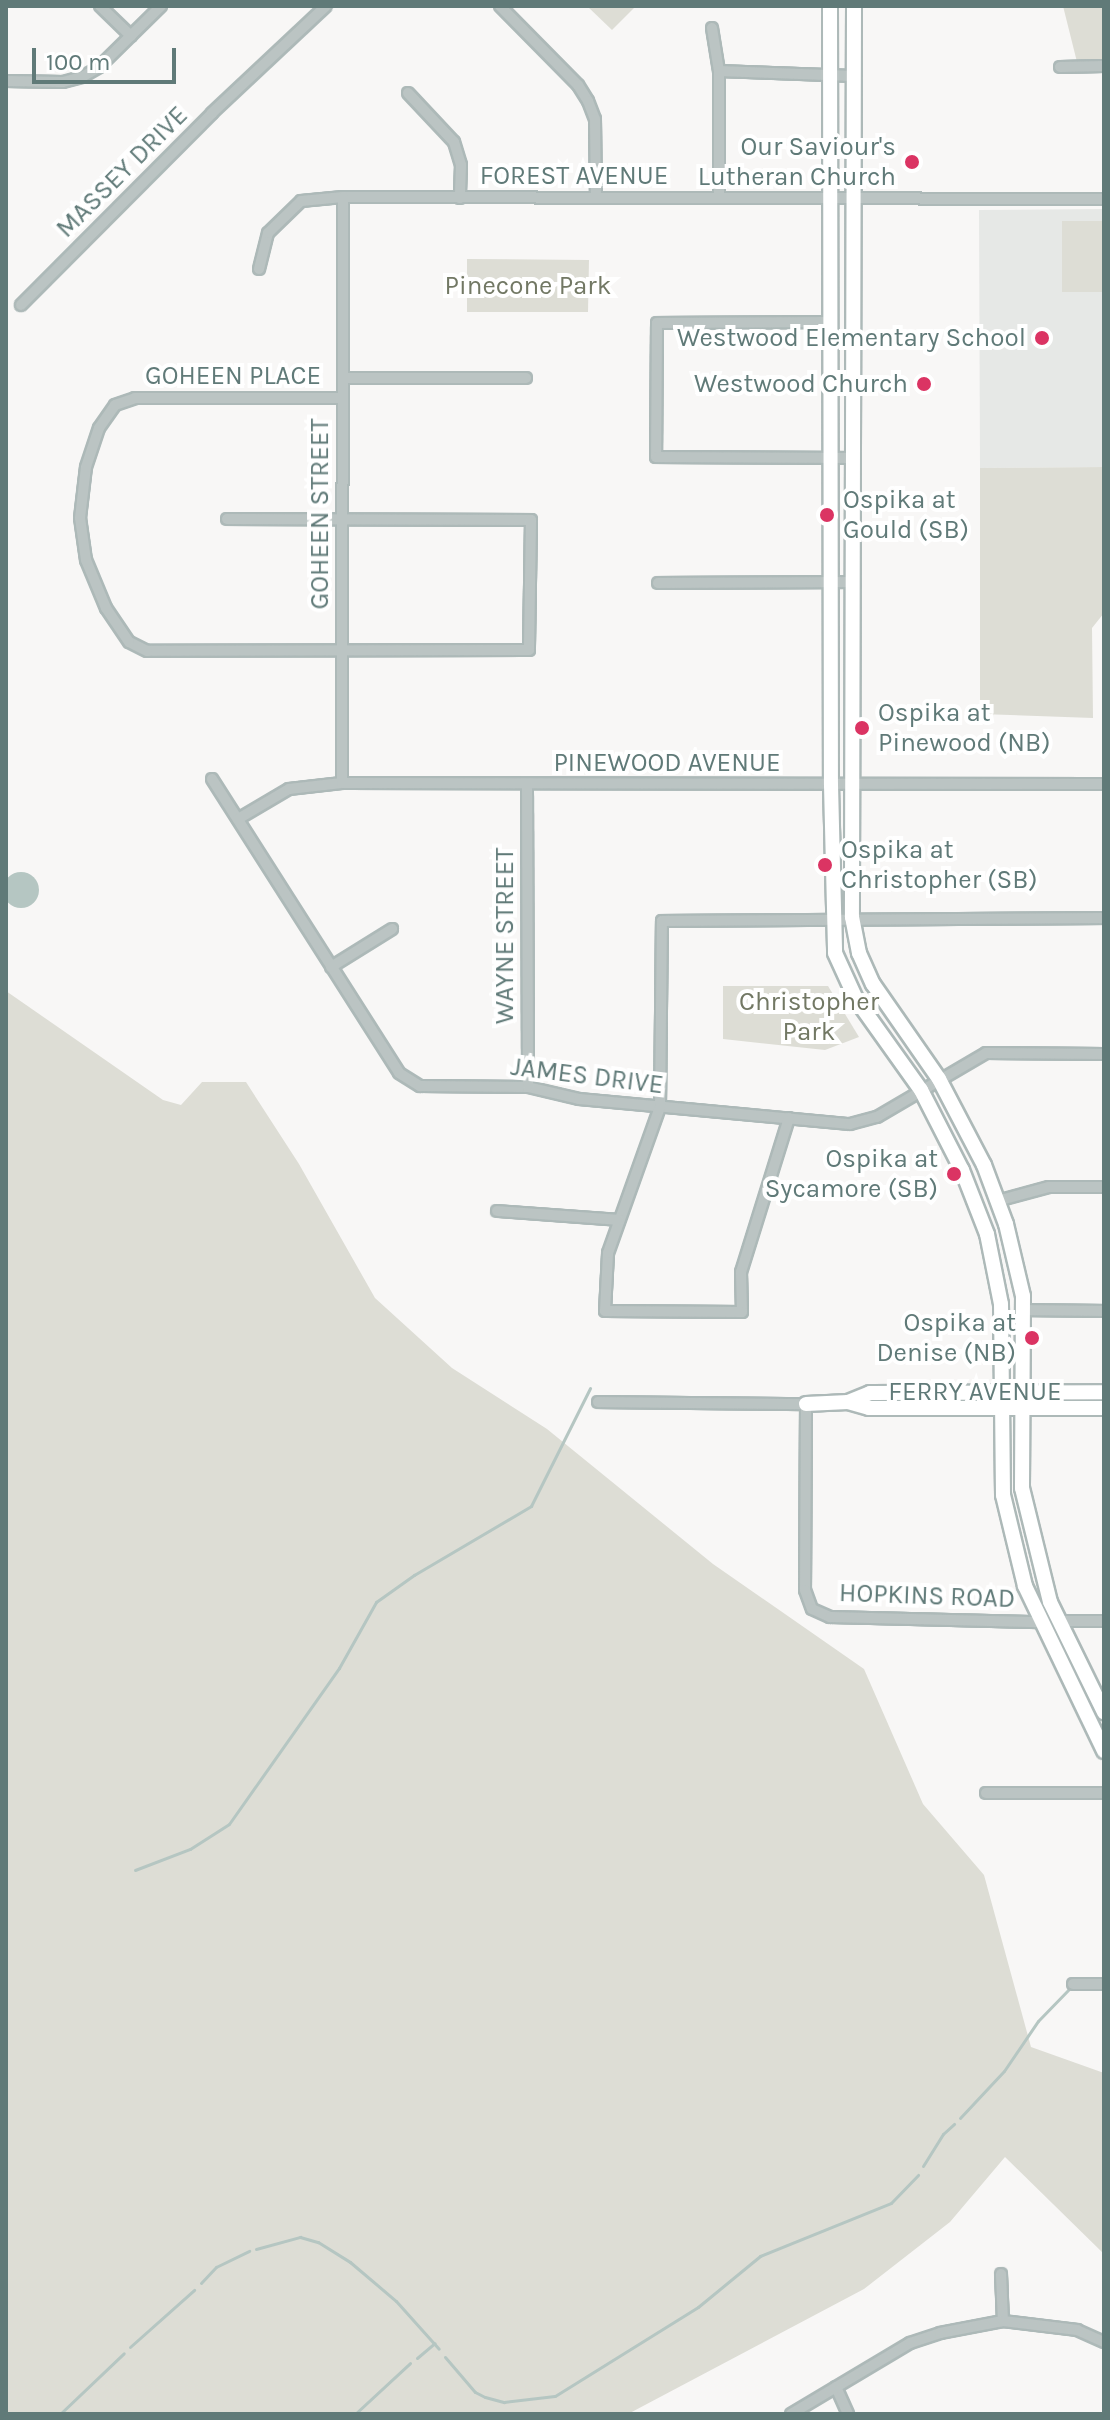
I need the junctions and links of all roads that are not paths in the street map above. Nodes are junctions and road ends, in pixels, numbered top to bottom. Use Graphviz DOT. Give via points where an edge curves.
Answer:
graph roads {
  1 [pos="100,6"];
  2 [pos="161,6"];
  3 [pos="326,6"];
  4 [pos="500,6"];
  5 [pos="830,6"];
  6 [pos="854,6"];
  7 [pos="712,28"];
  8 [pos="131,36"];
  9 [pos="1104,66"];
  10 [pos="1060,67"];
  11 [pos="719,71"];
  12 [pos="831,75"];
  13 [pos="854,76"];
  14 [pos="6,81"];
  15 [pos="408,93"];
  16 [pos="343,197"];
  17 [pos="596,197"];
  18 [pos="719,197"];
  19 [pos="460,198"];
  20 [pos="831,198"];
  21 [pos="853,199"];
  22 [pos="1104,199"];
  23 [pos="259,269"];
  24 [pos="21,305"];
  25 [pos="831,322"];
  26 [pos="343,378"];
  27 [pos="526,378"];
  28 [pos="343,398"];
  29 [pos="831,458"];
  30 [pos="853,458"];
  31 [pos="227,519"];
  32 [pos="342,519"];
  33 [pos="853,582"];
  34 [pos="658,583"];
  35 [pos="831,583"];
  36 [pos="342,651"];
  37 [pos="212,779"];
  38 [pos="342,783"];
  39 [pos="852,784"];
  40 [pos="1104,784"];
  41 [pos="831,785"];
  42 [pos="527,786"];
  43 [pos="238,819"];
  44 [pos="832,917"];
  45 [pos="852,917"];
  46 [pos="1104,918"];
  47 [pos="392,929"];
  48 [pos="331,967"];
  49 [pos="1104,1054"];
  50 [pos="939,1079"];
  51 [pos="528,1087"];
  52 [pos="921,1090"];
  53 [pos="660,1107"];
  54 [pos="789,1118"];
  55 [pos="1104,1187"];
  56 [pos="997,1201"];
  57 [pos="497,1211"];
  58 [pos="619,1220"];
  59 [pos="1023,1310"];
  60 [pos="1104,1311"];
  61 [pos="1002,1391"];
  62 [pos="1022,1391"];
  63 [pos="1104,1392"];
  64 [pos="598,1402"];
  65 [pos="848,1402"];
  66 [pos="806,1404"];
  67 [pos="1002,1407"];
  68 [pos="1022,1408"];
  69 [pos="1104,1408"];
  70 [pos="1060,1621"];
  71 [pos="1104,1621"];
  72 [pos="1041,1622"];
  73 [pos="1104,1712"];
  74 [pos="1104,1751"];
  75 [pos="986,1793"];
  76 [pos="1104,1793"];
  77 [pos="1073,1984"];
  78 [pos="1104,1984"];
  79 [pos="1001,2274"];
  80 [pos="1003,2321"];
  81 [pos="1104,2342"];
  82 [pos="836,2387"];
  83 [pos="791,2414"];
  84 [pos="848,2414"];
  1 -- 8 [label="street"];
  2 -- 8 [label="street"];
  3 -- 24 [label="street, MASSEY DRIVE"];
  4 -- 17 [label="street" via="588,101 595,119"];
  5 -- 12 [label="main road"];
  6 -- 13 [label="main road"];
  7 -- 11 [label="street"];
  8 -- 14 [label="street" via="82,77"];
  9 -- 10 [label="street"];
  11 -- 12 [label="street"];
  11 -- 18 [label="street"];
  12 -- 13 [label="street"];
  12 -- 20 [label="main road"];
  13 -- 21 [label="main road"];
  15 -- 19 [label="street" via="454,142 461,165"];
  16 -- 19 [label="street, FOREST AVENUE"];
  16 -- 23 [label="street, FOREST AVENUE" via="301,201 268,233"];
  16 -- 26 [label="street, GOHEEN STREET"];
  17 -- 18 [label="street, FOREST AVENUE"];
  17 -- 19 [label="street, FOREST AVENUE"];
  18 -- 20 [label="street, FOREST AVENUE"];
  20 -- 21 [label="street, FOREST AVENUE"];
  20 -- 25 [label="main road"];
  21 -- 22 [label="street, FOREST AVENUE"];
  21 -- 30 [label="main road"];
  25 -- 29 [label="main road"];
  25 -- 29 [label="street" via="657,323 656,457"];
  26 -- 27 [label="street, GOHEEN PLACE"];
  26 -- 28 [label="street, GOHEEN STREET"];
  28 -- 32 [label="street, GOHEEN STREET"];
  28 -- 36 [label="street, GOHEEN PLACE" via="135,398 115,405 99,428 86,467 80,518 86,560 106,608 129,642 147,651"];
  29 -- 30 [label="street"];
  29 -- 35 [label="main road"];
  30 -- 33 [label="main road"];
  31 -- 32 [label="street"];
  32 -- 36 [label="street, GOHEEN STREET"];
  32 -- 36 [label="street, GOHEEN PLACE" via="531,520 529,650"];
  33 -- 35 [label="street"];
  33 -- 39 [label="main road"];
  34 -- 35 [label="street"];
  35 -- 41 [label="main road"];
  36 -- 38 [label="street, GOHEEN STREET"];
  37 -- 43 [label="street, JAMES DRIVE"];
  38 -- 42 [label="street, PINEWOOD AVENUE"];
  38 -- 43 [label="street, PINEWOOD AVENUE" via="289,789"];
  39 -- 40 [label="street, PINEWOOD AVENUE"];
  39 -- 41 [label="street, PINEWOOD AVENUE"];
  39 -- 45 [label="main road"];
  41 -- 42 [label="street, PINEWOOD AVENUE"];
  41 -- 44 [label="main road"];
  42 -- 51 [label="street, WAYNE STREET"];
  43 -- 48 [label="street, JAMES DRIVE"];
  44 -- 45 [label="street"];
  44 -- 52 [label="main road" via="835,953 856,999"];
  44 -- 53 [label="street" via="662,921"];
  45 -- 46 [label="street"];
  45 -- 50 [label="main road" via="859,953 873,984"];
  47 -- 48 [label="street"];
  48 -- 51 [label="street, JAMES DRIVE" via="399,1073 420,1086"];
  49 -- 50 [label="street, JAMES DRIVE" via="986,1053"];
  50 -- 52 [label="street, JAMES DRIVE"];
  50 -- 56 [label="main road"];
  51 -- 53 [label="street, JAMES DRIVE" via="579,1099"];
  52 -- 54 [label="street, JAMES DRIVE" via="877,1117 850,1124"];
  52 -- 61 [label="main road" via="987,1234 1001,1304"];
  53 -- 54 [label="street, JAMES DRIVE"];
  53 -- 58 [label="street"];
  54 -- 58 [label="street" via="741,1272 742,1312 605,1311 608,1253"];
  55 -- 56 [label="street" via="1049,1187"];
  56 -- 59 [label="main road"];
  57 -- 58 [label="street"];
  59 -- 60 [label="street"];
  59 -- 62 [label="main road"];
  61 -- 62 [label="main road, FERRY AVENUE"];
  61 -- 65 [label="main road, FERRY AVENUE" via="870,1393"];
  61 -- 67 [label="main road"];
  62 -- 63 [label="main road, FERRY AVENUE"];
  62 -- 68 [label="main road"];
  64 -- 66 [label="street, FERRY AVENUE"];
  65 -- 66 [label="main road, FERRY AVENUE"];
  65 -- 67 [label="main road, FERRY AVENUE" via="869,1408"];
  66 -- 72 [label="street, HOPKINS ROAD" via="805,1590 812,1609 830,1617"];
  67 -- 68 [label="main road, FERRY AVENUE"];
  67 -- 72 [label="main road" via="1003,1495 1025,1586"];
  68 -- 69 [label="main road, FERRY AVENUE"];
  68 -- 70 [label="main road" via="1022,1488 1050,1602"];
  70 -- 71 [label="street"];
  70 -- 73 [label="main road"];
  72 -- 74 [label="main road"];
  75 -- 76 [label="street"];
  77 -- 78 [label="street"];
  79 -- 80 [label="street"];
  80 -- 81 [label="street" via="1077,2330"];
  80 -- 82 [label="street" via="910,2343"];
  82 -- 83 [label="street"];
  82 -- 84 [label="street"];
}
